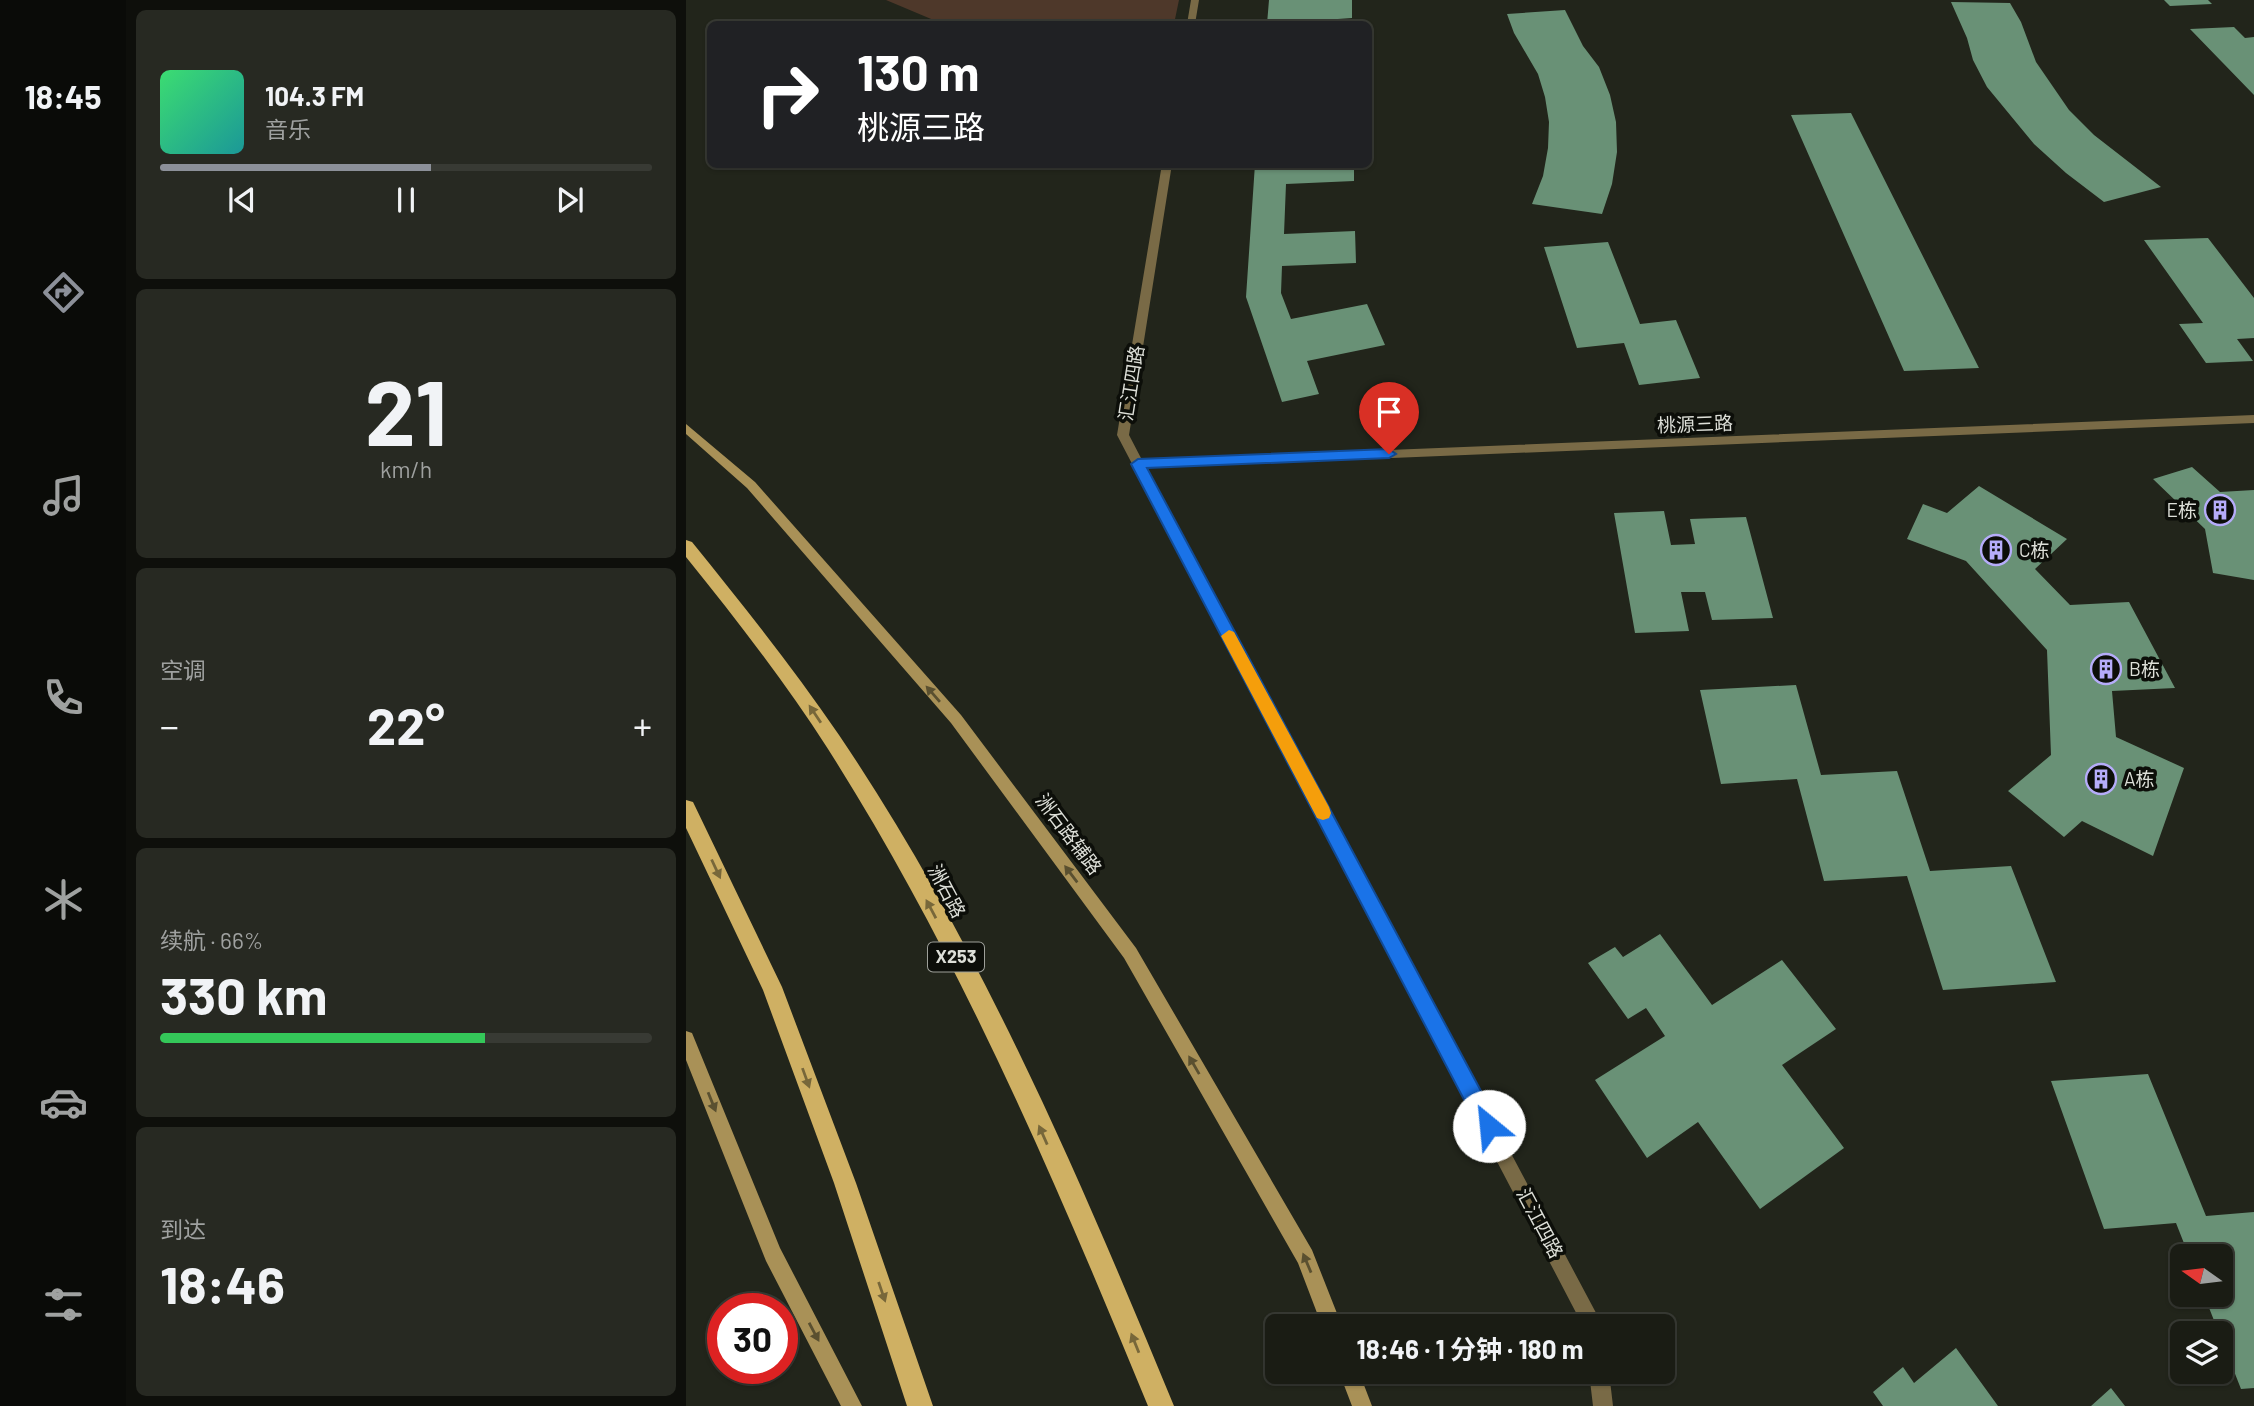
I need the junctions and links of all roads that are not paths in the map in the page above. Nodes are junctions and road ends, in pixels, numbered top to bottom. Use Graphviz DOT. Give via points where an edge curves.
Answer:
graph roads {
  1 [pos="1195,0"];
  2 [pos="1192,21"];
  3 [pos="1166,168"];
  4 [pos="2254,419"];
  5 [pos="686,429"];
  6 [pos="1138,464"];
  7 [pos="686,546"];
  8 [pos="686,808"];
  9 [pos="686,1039"];
  10 [pos="1327,1314"];
  11 [pos="1587,1314"];
  12 [pos="1354,1384"];
  13 [pos="1600,1384"];
  14 [pos="852,1406"];
  15 [pos="920,1406"];
  16 [pos="1161,1406"];
  17 [pos="1362,1406"];
  18 [pos="1603,1406"];
  1 -- 2 [label="street"];
  3 -- 6 [label="street, 汇江四路" via="1123,435"];
  4 -- 6 [label="street, 桃源三路"];
  10 -- 5 [label="main road, 洲石路辅路, one-way" via="1305,1257 1130,953 956,719 751,485"];
  6 -- 11 [label="street, 汇江四路"];
  16 -- 7 [label="main road, 洲石路 / X253, one-way" via="1003,1048 905,859 817,716 736,604"];
  8 -- 15 [label="main road, one-way" via="772,987 845,1182"];
  9 -- 14 [label="main road, one-way" via="773,1254"];
  12 -- 17 [label="main road"];
  13 -- 18 [label="street"];
}
